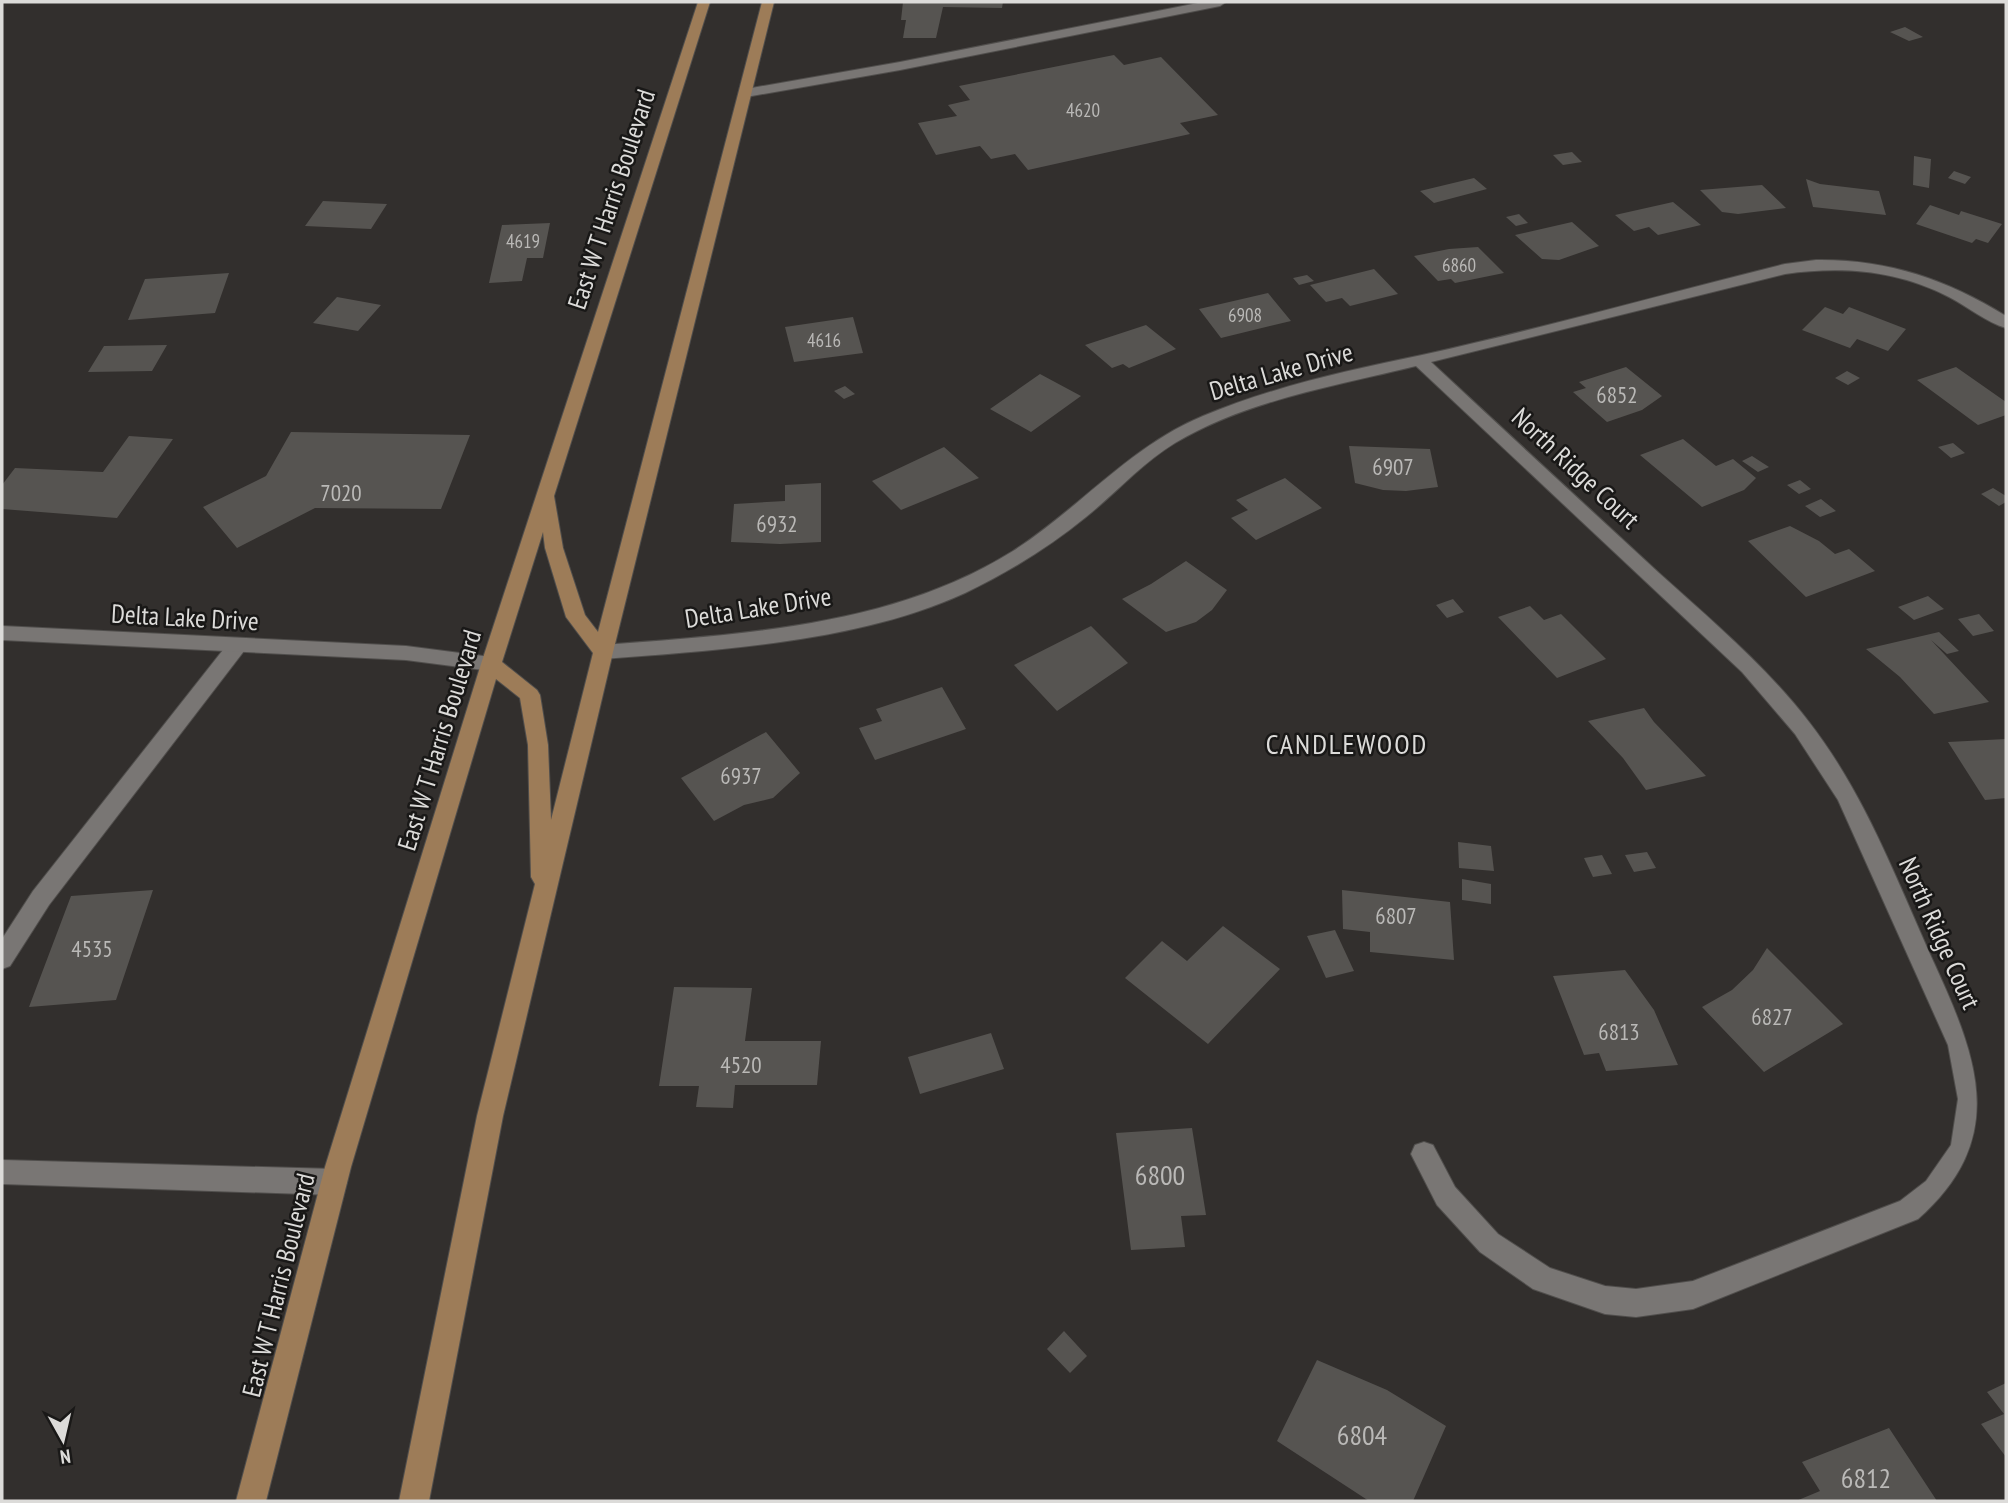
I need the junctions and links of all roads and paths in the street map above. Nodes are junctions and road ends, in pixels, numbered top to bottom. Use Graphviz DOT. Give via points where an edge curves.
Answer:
graph roads {
  1 [pos="704,2"];
  2 [pos="768,2"];
  3 [pos="1220,2"];
  4 [pos="747,93"];
  5 [pos="2006,323"];
  6 [pos="1419,360"];
  7 [pos="546,493"];
  8 [pos="2,633"];
  9 [pos="237,646"];
  10 [pos="603,652"];
  11 [pos="491,664"];
  12 [pos="543,903"];
  13 [pos="2,959"];
  14 [pos="1424,1154"];
  15 [pos="2,1172"];
  16 [pos="334,1182"];
  17 [pos="251,1501"];
  18 [pos="414,1501"];
  1 -- 7 [label="main road, East W T Harris Boulevard"];
  2 -- 4 [label="main road"];
  3 -- 4 [label="street"];
  4 -- 10 [label="main road"];
  5 -- 6 [label="street, Delta Lake Drive" via="1933,281 1881,268 1817,263"];
  6 -- 10 [label="street, Delta Lake Drive" via="1265,399 1200,423 1156,447 1051,535 997,569 932,598 789,633"];
  6 -- 14 [label="street, North Ridge Court" via="1749,667 1802,728 1847,796 1955,1032 1971,1099 1963,1149 1935,1190 1909,1210 1693,1295 1636,1303 1605,1300 1543,1279 1489,1243 1446,1196"];
  7 -- 10 [label="main road" via="554,548 576,617"];
  7 -- 11 [label="main road, East W T Harris Boulevard"];
  8 -- 9 [label="street, Delta Lake Drive"];
  9 -- 11 [label="street, Delta Lake Drive" via="406,653"];
  9 -- 13 [label="street" via="56,877"];
  10 -- 12 [label="main road"];
  11 -- 12 [label="main road" via="530,695 538,745"];
  11 -- 16 [label="main road, East W T Harris Boulevard"];
  12 -- 18 [label="main road" via="490,1116"];
  15 -- 16 [label="street"];
  16 -- 17 [label="main road, East W T Harris Boulevard"];
}
